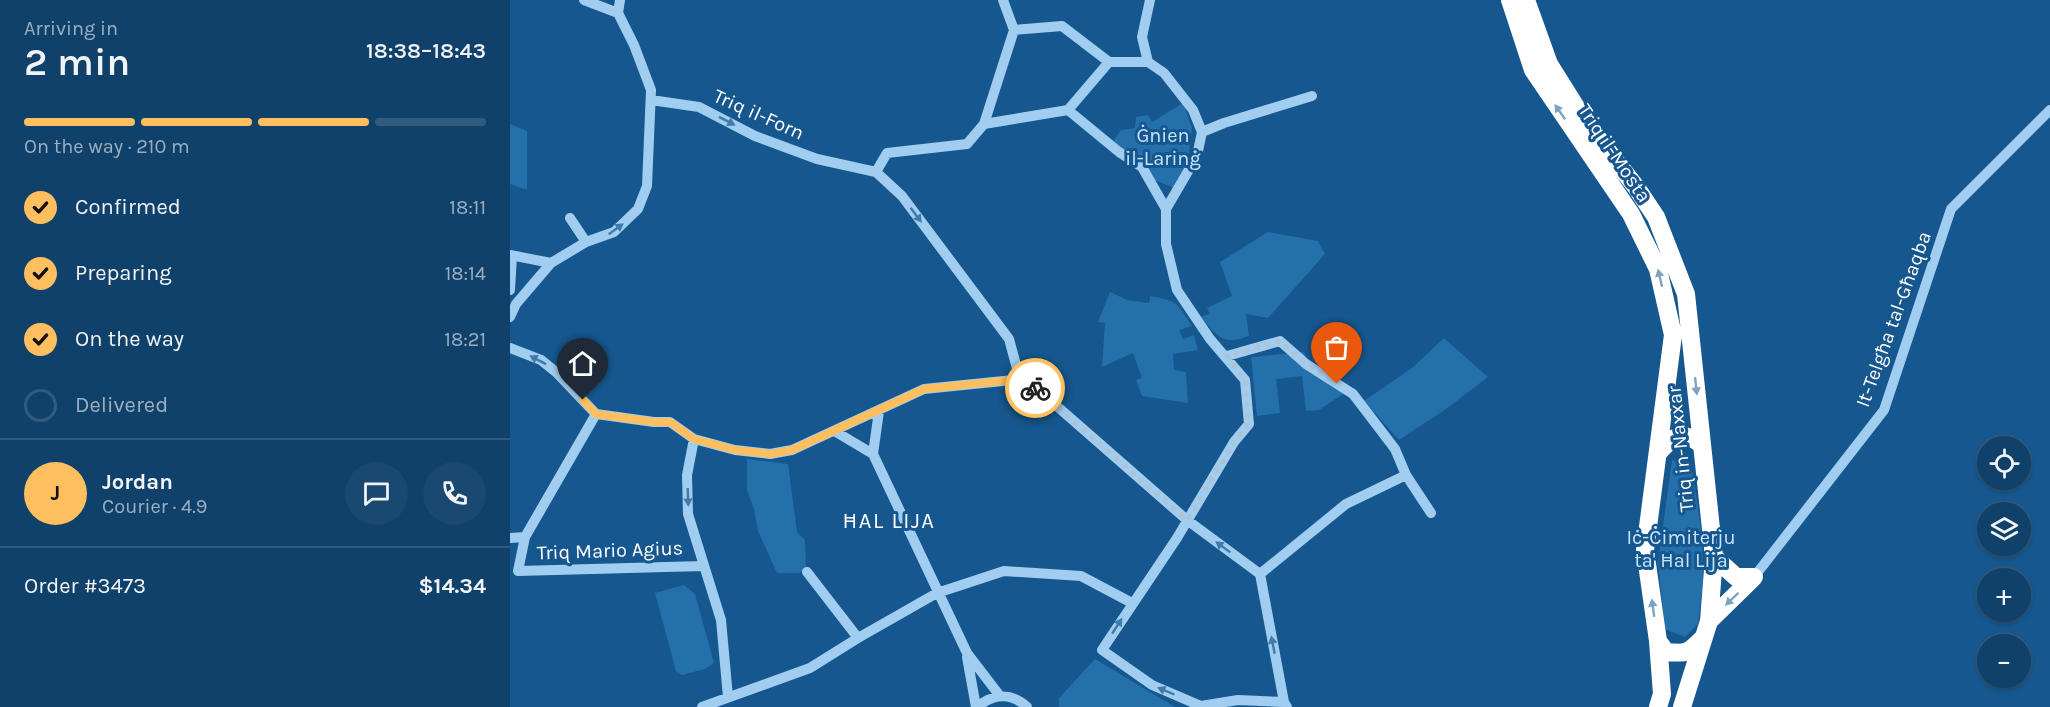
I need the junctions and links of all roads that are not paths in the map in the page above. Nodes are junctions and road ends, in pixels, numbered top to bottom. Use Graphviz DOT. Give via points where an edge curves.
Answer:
graph roads {
  1 [pos="584,0"];
  2 [pos="620,0"];
  3 [pos="1003,0"];
  4 [pos="1150,0"];
  5 [pos="1510,0"];
  6 [pos="1526,0"];
  7 [pos="618,13"];
  8 [pos="1014,30"];
  9 [pos="1109,62"];
  10 [pos="1148,62"];
  11 [pos="1312,96"];
  12 [pos="651,100"];
  13 [pos="1068,110"];
  14 [pos="2050,110"];
  15 [pos="984,124"];
  16 [pos="1202,132"];
  17 [pos="876,172"];
  18 [pos="1166,209"];
  19 [pos="570,218"];
  20 [pos="586,242"];
  21 [pos="511,255"];
  22 [pos="551,263"];
  23 [pos="510,290"];
  24 [pos="516,304"];
  25 [pos="510,317"];
  26 [pos="1690,328"];
  27 [pos="1672,335"];
  28 [pos="510,348"];
  29 [pos="1227,356"];
  30 [pos="1024,379"];
  31 [pos="879,411"];
  32 [pos="596,414"];
  33 [pos="836,432"];
  34 [pos="694,439"];
  35 [pos="1702,445"];
  36 [pos="1658,453"];
  37 [pos="873,454"];
  38 [pos="1406,475"];
  39 [pos="1431,513"];
  40 [pos="1187,520"];
  41 [pos="525,537"];
  42 [pos="510,538"];
  43 [pos="1714,557"];
  44 [pos="703,566"];
  45 [pos="807,572"];
  46 [pos="1260,574"];
  47 [pos="1754,577"];
  48 [pos="937,593"];
  49 [pos="1132,603"];
  50 [pos="1706,629"];
  51 [pos="858,638"];
  52 [pos="1658,641"];
  53 [pos="967,653"];
  54 [pos="1000,696"];
  55 [pos="728,697"];
  56 [pos="1286,705"];
  57 [pos="702,707"];
  58 [pos="977,707"];
  59 [pos="1027,707"];
  60 [pos="1658,707"];
  61 [pos="1682,707"];
  1 -- 7 [label="street"];
  2 -- 7 [label="street"];
  3 -- 8 [label="street"];
  4 -- 10 [label="street" via="1142,37"];
  27 -- 5 [label="highway, Triq il-Mosta, one-way" via="1658,268 1631,214 1537,78"];
  6 -- 26 [label="highway, Triq il-Mosta" via="1549,64 1586,123 1656,217 1686,294"];
  7 -- 12 [label="street" via="634,45"];
  8 -- 9 [label="street" via="1062,26"];
  8 -- 15 [label="street"];
  9 -- 10 [label="street"];
  9 -- 13 [label="street"];
  10 -- 16 [label="street" via="1164,74 1193,110"];
  11 -- 16 [label="street"];
  12 -- 17 [label="street, Triq il-Forn, one-way" via="699,107 755,136 817,159"];
  20 -- 12 [label="street, one-way" via="614,232 638,209 646,186"];
  13 -- 15 [label="street"];
  13 -- 18 [label="street" via="1142,167"];
  14 -- 47 [label="street, It-Telgħa tal-Għaqba" via="1951,209 1884,410"];
  15 -- 17 [label="street" via="967,144 887,153"];
  16 -- 18 [label="street" via="1197,156"];
  17 -- 30 [label="street, one-way" via="902,196 1009,339 1019,376"];
  18 -- 29 [label="street" via="1166,244 1177,290 1210,339"];
  19 -- 20 [label="street"];
  20 -- 22 [label="street"];
  21 -- 22 [label="street"];
  21 -- 23 [label="street"];
  22 -- 24 [label="street"];
  23 -- 24 [label="street"];
  24 -- 25 [label="street"];
  26 -- 35 [label="highway, Triq in-Naxxar, one-way"];
  27 -- 36 [label="highway, Triq in-Naxxar"];
  32 -- 28 [label="street, one-way" via="541,360"];
  29 -- 38 [label="street" via="1280,341 1306,364 1353,394 1395,449"];
  29 -- 40 [label="street" via="1245,380 1249,424"];
  30 -- 31 [label="street" via="924,389"];
  30 -- 40 [label="street"];
  31 -- 33 [label="street"];
  31 -- 37 [label="street"];
  32 -- 34 [label="street" via="670,422"];
  32 -- 41 [label="street"];
  33 -- 34 [label="street" via="792,450 770,454"];
  33 -- 37 [label="street"];
  34 -- 44 [label="street, one-way" via="687,475 688,514"];
  35 -- 36 [label="highway" via="1681,436 1672,438"];
  35 -- 43 [label="highway, Triq in-Naxxar"];
  52 -- 36 [label="highway, Triq in-Naxxar, one-way" via="1645,550"];
  37 -- 48 [label="street"];
  38 -- 39 [label="street"];
  38 -- 46 [label="street" via="1346,504"];
  46 -- 40 [label="street, one-way"];
  40 -- 49 [label="street"];
  41 -- 42 [label="street"];
  41 -- 44 [label="street, Triq Mario Agius" via="518,571"];
  43 -- 47 [label="highway" via="1736,577"];
  43 -- 50 [label="highway, Triq in-Naxxar"];
  44 -- 55 [label="street" via="721,620"];
  45 -- 51 [label="street"];
  56 -- 46 [label="street, one-way"];
  47 -- 50 [label="highway, one-way"];
  48 -- 49 [label="street" via="1004,571 1081,576"];
  48 -- 51 [label="street"];
  48 -- 53 [label="street"];
  56 -- 49 [label="street, one-way" via="1238,700 1201,706 1152,685 1102,650"];
  50 -- 52 [label="highway" via="1688,652 1666,652"];
  50 -- 61 [label="highway, Triq in-Naxxar"];
  51 -- 55 [label="street" via="810,668"];
  52 -- 60 [label="highway, Triq in-Naxxar" via="1662,694"];
  53 -- 54 [label="street"];
  53 -- 58 [label="street"];
  54 -- 58 [label="street"];
  54 -- 59 [label="street" via="1016,699"];
  55 -- 57 [label="street"];
}
